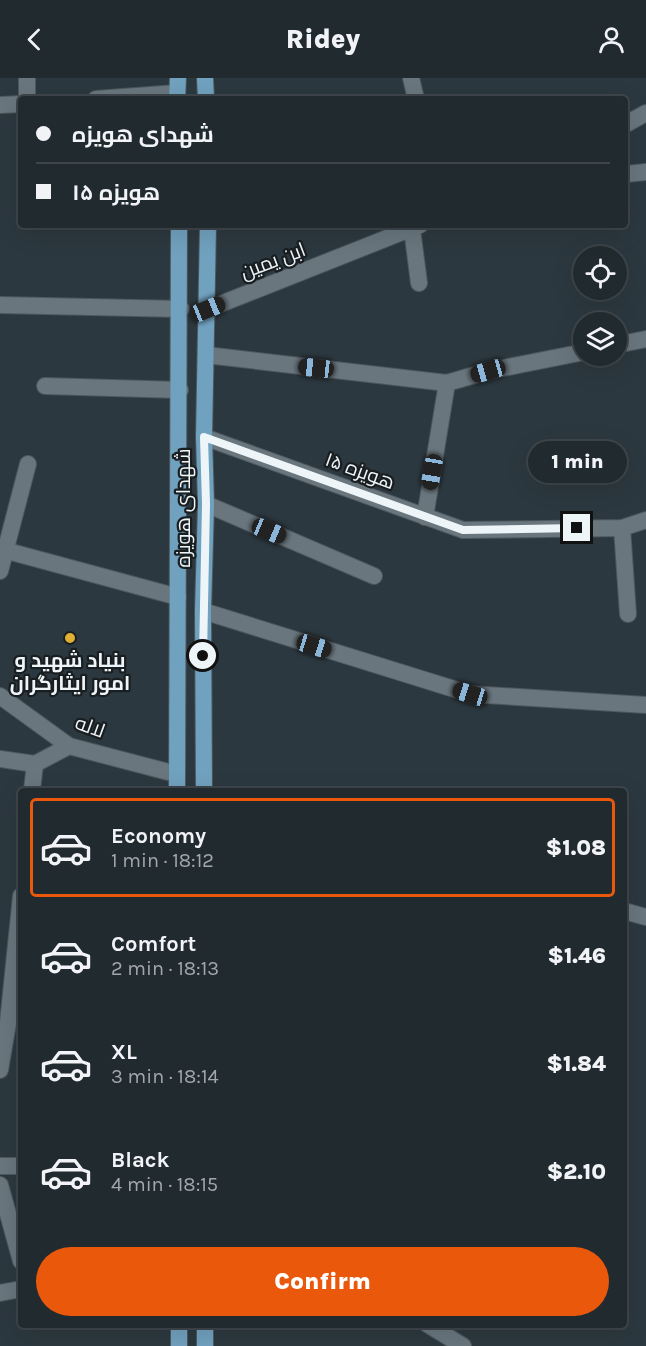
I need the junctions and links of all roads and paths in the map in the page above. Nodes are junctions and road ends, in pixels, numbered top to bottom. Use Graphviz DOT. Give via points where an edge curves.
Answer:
graph roads {
  1 [pos="27,78"];
  2 [pos="205,78"];
  3 [pos="411,78"];
  4 [pos="177,90"];
  5 [pos="27,96"];
  6 [pos="123,96"];
  7 [pos="206,96"];
  8 [pos="415,96"];
  9 [pos="18,104"];
  10 [pos="0,105"];
  11 [pos="646,113"];
  12 [pos="628,123"];
  13 [pos="646,172"];
  14 [pos="628,174"];
  15 [pos="179,228"];
  16 [pos="208,228"];
  17 [pos="413,228"];
  18 [pos="416,228"];
  19 [pos="419,283"];
  20 [pos="0,305"];
  21 [pos="181,309"];
  22 [pos="208,309"];
  23 [pos="646,339"];
  24 [pos="627,343"];
  25 [pos="573,354"];
  26 [pos="206,356"];
  27 [pos="447,383"];
  28 [pos="45,386"];
  29 [pos="180,390"];
  30 [pos="204,437"];
  31 [pos="28,465"];
  32 [pos="206,504"];
  33 [pos="425,517"];
  34 [pos="646,520"];
  35 [pos="622,528"];
  36 [pos="3,550"];
  37 [pos="0,571"];
  38 [pos="374,576"];
  39 [pos="178,597"];
  40 [pos="202,611"];
  41 [pos="628,614"];
  42 [pos="0,696"];
  43 [pos="646,705"];
  44 [pos="69,746"];
  45 [pos="0,759"];
  46 [pos="35,764"];
  47 [pos="177,782"];
  48 [pos="32,788"];
  49 [pos="204,788"];
  50 [pos="627,912"];
  51 [pos="646,917"];
  52 [pos="18,931"];
  53 [pos="10,1023"];
  54 [pos="0,1070"];
  55 [pos="0,1166"];
  56 [pos="18,1166"];
  57 [pos="0,1185"];
  58 [pos="18,1250"];
  59 [pos="18,1290"];
  60 [pos="0,1293"];
  61 [pos="179,1328"];
  62 [pos="205,1328"];
  63 [pos="435,1328"];
  64 [pos="179,1346"];
  65 [pos="205,1346"];
  66 [pos="463,1346"];
  1 -- 5 [label="street"];
  2 -- 7 [label="main road"];
  3 -- 8 [label="street"];
  4 -- 6 [label="street"];
  9 -- 10 [label="street"];
  11 -- 12 [label="street"];
  13 -- 14 [label="street"];
  15 -- 21 [label="main road, شهدای هویزه"];
  16 -- 22 [label="main road, شهدای هویزه"];
  17 -- 22 [label="street, ابن یمین"];
  18 -- 19 [label="street"];
  20 -- 21 [label="street"];
  21 -- 29 [label="main road, شهدای هویزه"];
  22 -- 26 [label="main road, شهدای هویزه"];
  23 -- 24 [label="street"];
  25 -- 27 [label="street"];
  26 -- 27 [label="street"];
  26 -- 30 [label="main road, شهدای هویزه"];
  27 -- 33 [label="street"];
  28 -- 29 [label="street"];
  29 -- 39 [label="main road, شهدای هویزه"];
  30 -- 32 [label="main road, شهدای هویزه"];
  30 -- 33 [label="street, هویزه ۱۵"];
  31 -- 36 [label="street"];
  32 -- 38 [label="street"];
  32 -- 40 [label="main road, شهدای هویزه"];
  33 -- 35 [label="street, هویزه ۱۵" via="463,530"];
  34 -- 35 [label="street, هویزه ۱۵"];
  35 -- 41 [label="street"];
  36 -- 37 [label="street"];
  36 -- 39 [label="street"];
  39 -- 47 [label="main road, شهدای هویزه"];
  40 -- 43 [label="street" via="470,694"];
  40 -- 49 [label="main road, شهدای هویزه"];
  42 -- 44 [label="street, لاله"];
  44 -- 46 [label="street"];
  44 -- 47 [label="street, لاله"];
  45 -- 46 [label="street"];
  46 -- 48 [label="street"];
  50 -- 51 [label="street"];
  52 -- 53 [label="street"];
  53 -- 54 [label="street"];
  55 -- 56 [label="street"];
  57 -- 58 [label="street"];
  59 -- 60 [label="street"];
  61 -- 64 [label="main road"];
  62 -- 65 [label="main road"];
  63 -- 66 [label="street"];
}
